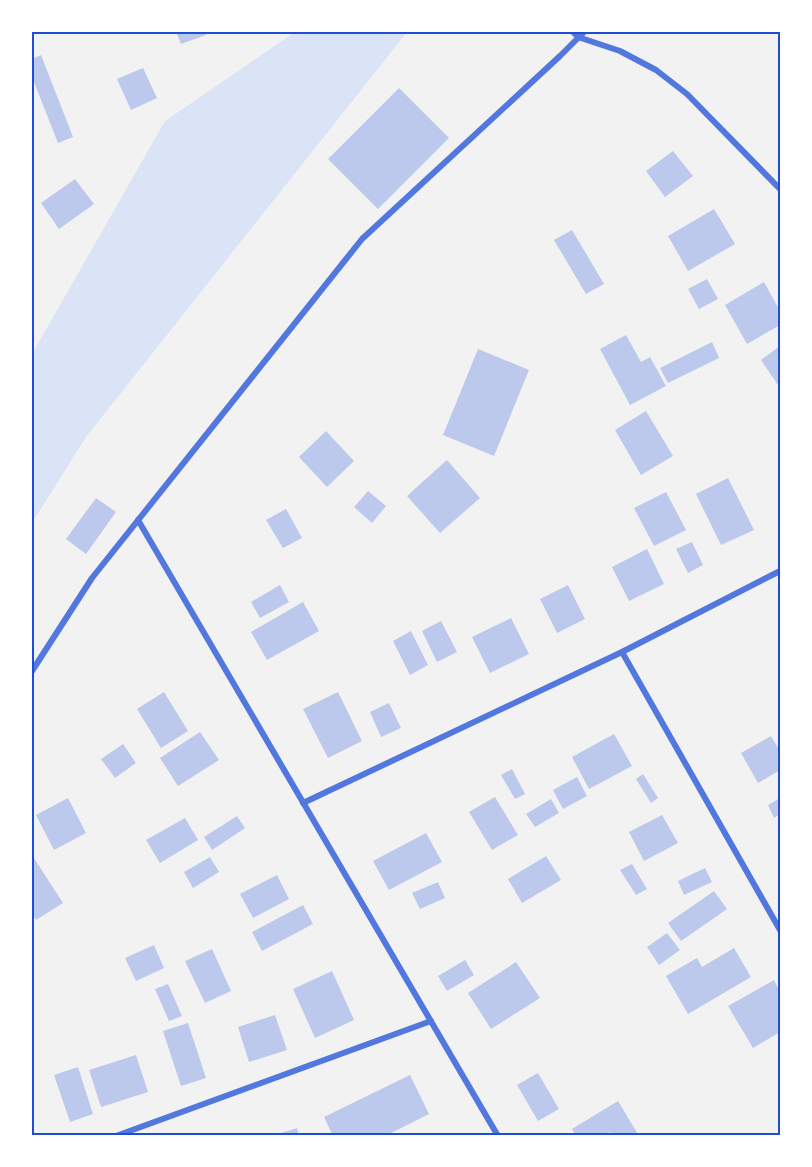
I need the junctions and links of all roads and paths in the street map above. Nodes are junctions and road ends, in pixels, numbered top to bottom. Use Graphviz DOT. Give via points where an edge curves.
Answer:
graph roads {
  1 [pos="578,33"];
  2 [pos="780,189"];
  3 [pos="138,520"];
  4 [pos="780,571"];
  5 [pos="622,652"];
  6 [pos="32,671"];
  7 [pos="303,803"];
  8 [pos="780,930"];
  9 [pos="431,1021"];
  10 [pos="116,1136"];
  11 [pos="498,1136"];
  1 -- 2 [label="street" via="656,70 687,93"];
  1 -- 3 [label="street" via="362,239"];
  3 -- 6 [label="street" via="92,578"];
  3 -- 7 [label="street"];
  4 -- 5 [label="street"];
  5 -- 7 [label="street"];
  5 -- 8 [label="street"];
  7 -- 9 [label="street"];
  9 -- 10 [label="street"];
  9 -- 11 [label="street"];
}
